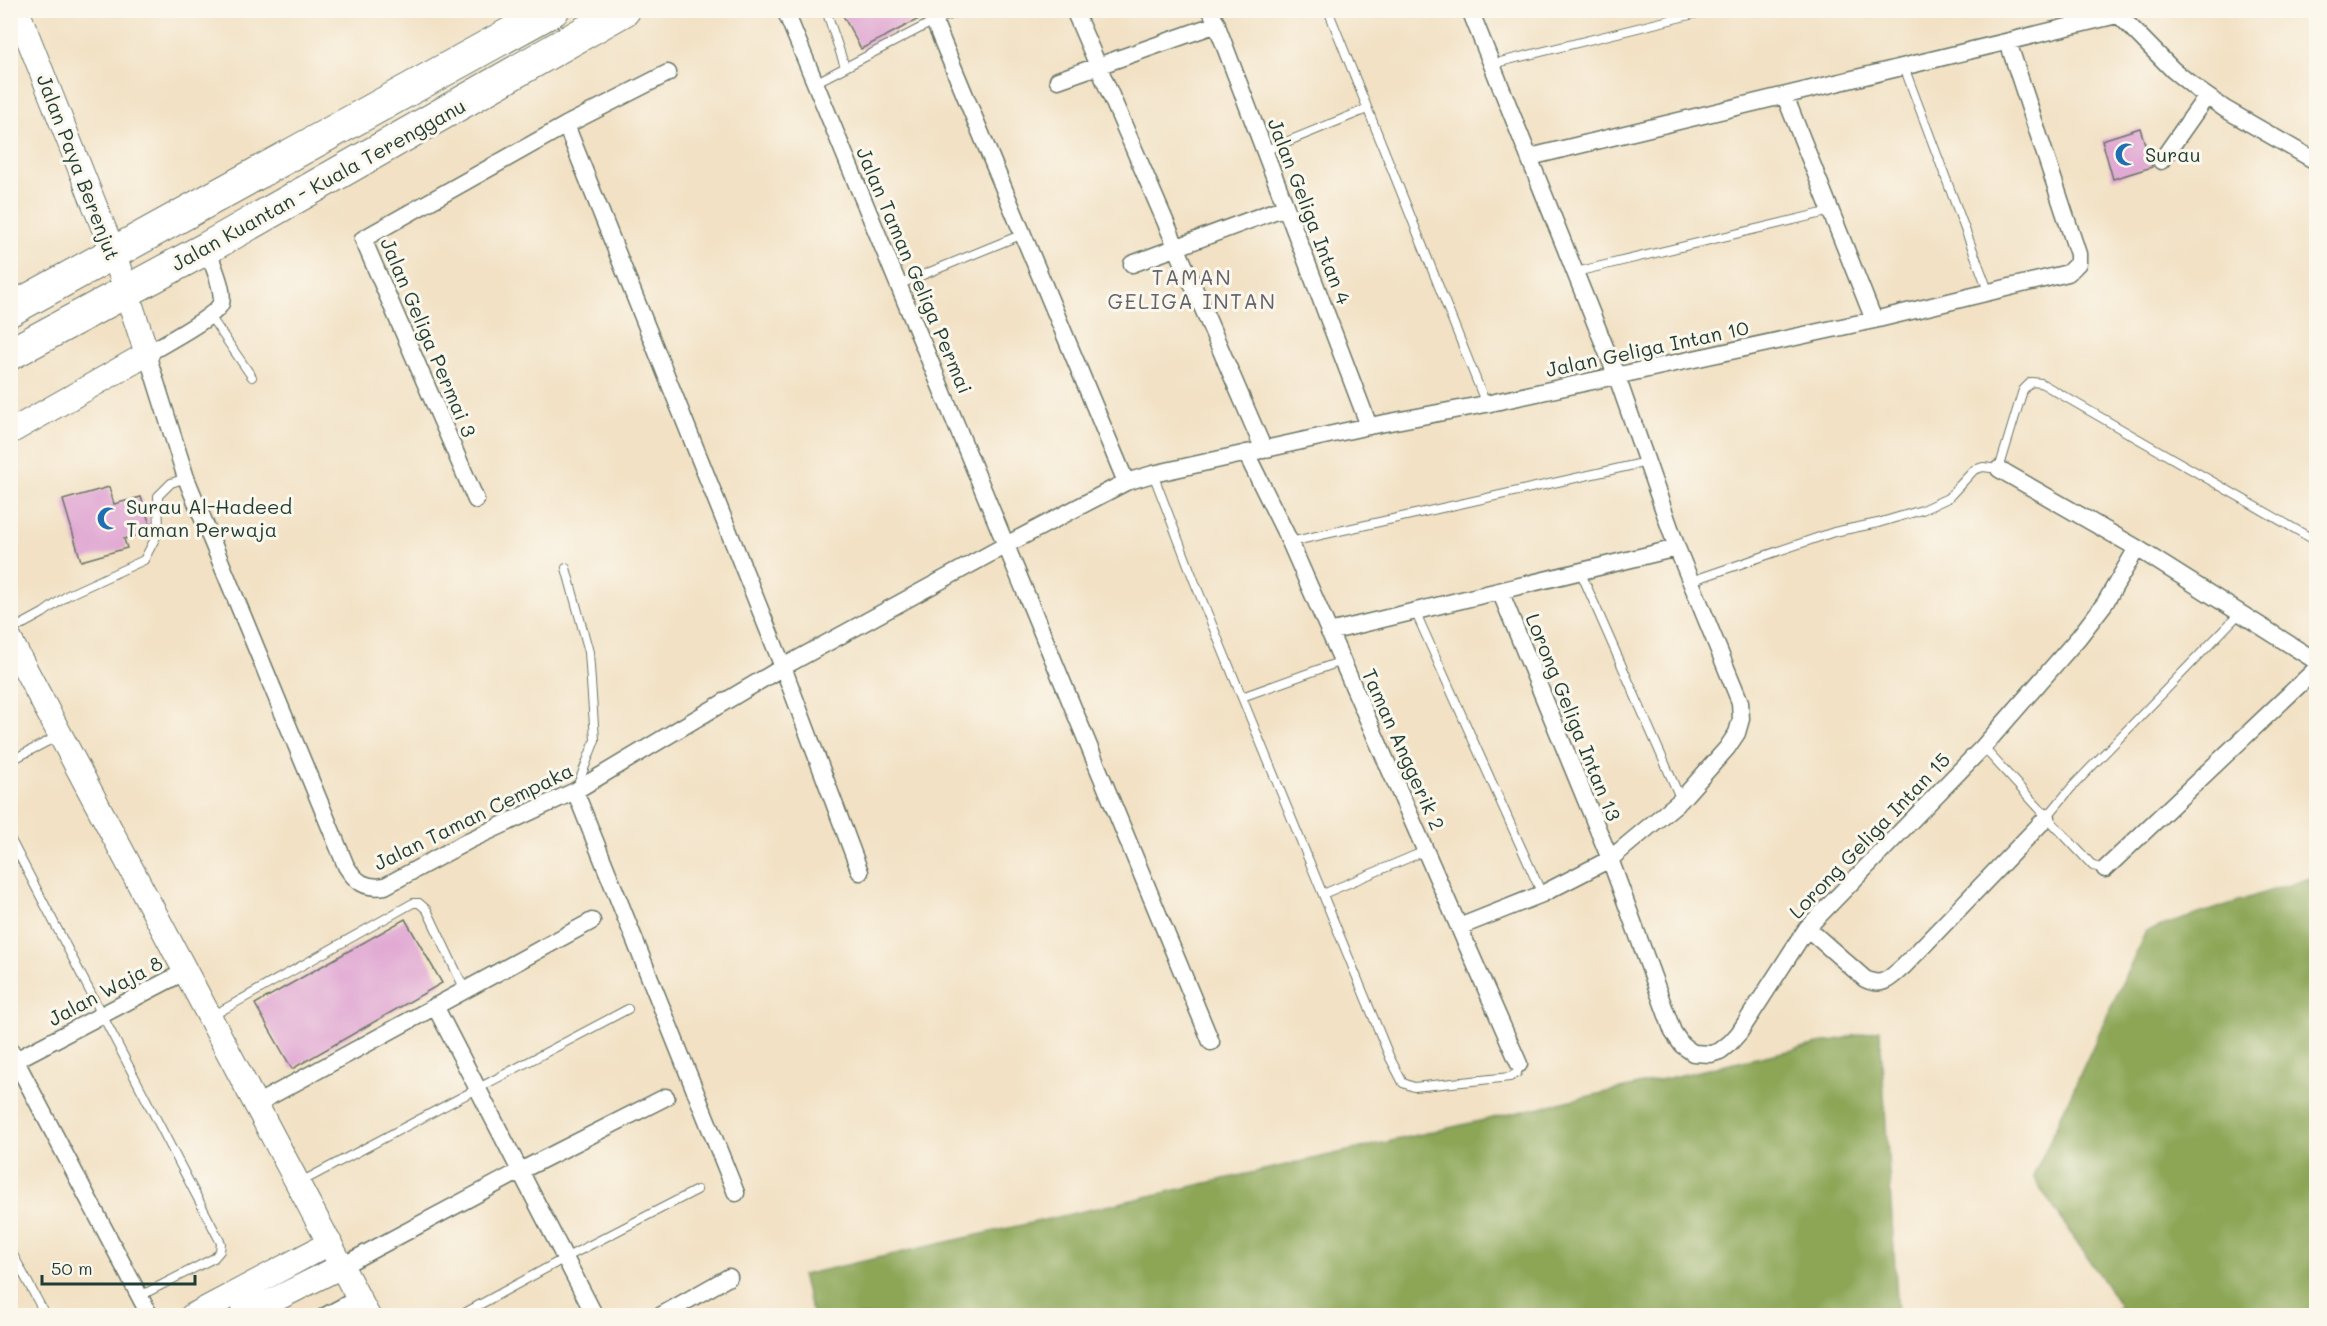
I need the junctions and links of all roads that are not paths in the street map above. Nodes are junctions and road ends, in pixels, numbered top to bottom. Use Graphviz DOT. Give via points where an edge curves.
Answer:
graph roads {
  1 [pos="17,10"];
  2 [pos="552,10"];
  3 [pos="624,10"];
  4 [pos="785,10"];
  5 [pos="826,10"];
  6 [pos="964,10"];
  7 [pos="1074,10"];
  8 [pos="1328,10"];
  9 [pos="1470,10"];
  10 [pos="1710,10"];
  11 [pos="2115,13"];
  12 [pos="1214,17"];
  13 [pos="934,21"];
  14 [pos="2008,42"];
  15 [pos="1492,64"];
  16 [pos="1098,66"];
  17 [pos="845,67"];
  18 [pos="1904,67"];
  19 [pos="668,73"];
  20 [pos="1058,80"];
  21 [pos="814,82"];
  22 [pos="1785,96"];
  23 [pos="2206,97"];
  24 [pos="1367,109"];
  25 [pos="566,125"];
  26 [pos="1264,151"];
  27 [pos="1530,158"];
  28 [pos="2312,159"];
  29 [pos="2161,161"];
  30 [pos="1285,207"];
  31 [pos="1831,211"];
  32 [pos="1023,234"];
  33 [pos="1177,247"];
  34 [pos="207,248"];
  35 [pos="114,254"];
  36 [pos="1132,264"];
  37 [pos="1576,272"];
  38 [pos="898,285"];
  39 [pos="126,291"];
  40 [pos="1989,293"];
  41 [pos="10,310"];
  42 [pos="210,316"];
  43 [pos="1874,320"];
  44 [pos="10,354"];
  45 [pos="147,354"];
  46 [pos="252,377"];
  47 [pos="1617,377"];
  48 [pos="1486,404"];
  49 [pos="1369,426"];
  50 [pos="10,432"];
  51 [pos="1263,450"];
  52 [pos="1246,453"];
  53 [pos="1647,462"];
  54 [pos="1999,469"];
  55 [pos="1153,474"];
  56 [pos="186,478"];
  57 [pos="1126,482"];
  58 [pos="476,500"];
  59 [pos="2316,541"];
  60 [pos="1290,542"];
  61 [pos="1006,545"];
  62 [pos="1677,548"];
  63 [pos="2137,548"];
  64 [pos="566,568"];
  65 [pos="1580,572"];
  66 [pos="1691,581"];
  67 [pos="1500,591"];
  68 [pos="1415,611"];
  69 [pos="2241,612"];
  70 [pos="10,631"];
  71 [pos="1329,632"];
  72 [pos="10,640"];
  73 [pos="1342,661"];
  74 [pos="2316,661"];
  75 [pos="783,667"];
  76 [pos="2316,669"];
  77 [pos="1242,697"];
  78 [pos="61,735"];
  79 [pos="1983,747"];
  80 [pos="10,761"];
  81 [pos="575,790"];
  82 [pos="1681,800"];
  83 [pos="2047,817"];
  84 [pos="10,838"];
  85 [pos="1425,851"];
  86 [pos="1610,860"];
  87 [pos="2105,869"];
  88 [pos="861,872"];
  89 [pos="1323,894"];
  90 [pos="1542,894"];
  91 [pos="592,921"];
  92 [pos="1459,927"];
  93 [pos="1807,928"];
  94 [pos="186,971"];
  95 [pos="465,990"];
  96 [pos="435,1006"];
  97 [pos="628,1009"];
  98 [pos="102,1015"];
  99 [pos="211,1017"];
  100 [pos="1211,1042"];
  101 [pos="12,1058"];
  102 [pos="1519,1064"];
  103 [pos="478,1088"];
  104 [pos="666,1097"];
  105 [pos="256,1104"];
  106 [pos="522,1170"];
  107 [pos="298,1183"];
  108 [pos="697,1190"];
  109 [pos="736,1193"];
  110 [pos="330,1243"];
  111 [pos="10,1249"];
  112 [pos="565,1258"];
  113 [pos="342,1266"];
  114 [pos="729,1277"];
  115 [pos="140,1296"];
  116 [pos="364,1307"];
  117 [pos="46,1316"];
  118 [pos="150,1316"];
  119 [pos="192,1316"];
  120 [pos="242,1316"];
  121 [pos="325,1316"];
  122 [pos="459,1316"];
  123 [pos="595,1316"];
  124 [pos="660,1316"];
  1 -- 35 [label="street, Jalan Paya Berenjut"];
  2 -- 35 [label="highway, Jalan Kuantan - Kuala Terengganu"];
  3 -- 34 [label="highway, Jalan Kuantan - Kuala Terengganu"];
  4 -- 21 [label="street, Jalan Taman Geliga Permai"];
  5 -- 17 [label="lane"];
  6 -- 13 [label="lane"];
  7 -- 16 [label="street"];
  8 -- 24 [label="lane"];
  9 -- 15 [label="street"];
  10 -- 15 [label="lane"];
  11 -- 14 [label="street"];
  11 -- 23 [label="street"];
  12 -- 16 [label="street"];
  12 -- 26 [label="street, Jalan Geliga Intan 4"];
  13 -- 17 [label="lane"];
  13 -- 32 [label="street"];
  14 -- 18 [label="street"];
  14 -- 40 [label="street, Jalan Geliga Intan 10" via="2078,263 2068,273"];
  15 -- 27 [label="street"];
  16 -- 20 [label="street"];
  16 -- 33 [label="street"];
  17 -- 21 [label="lane"];
  18 -- 22 [label="street"];
  18 -- 40 [label="lane"];
  19 -- 25 [label="street"];
  21 -- 38 [label="street, Jalan Taman Geliga Permai"];
  22 -- 27 [label="street"];
  22 -- 31 [label="street"];
  23 -- 28 [label="street"];
  23 -- 29 [label="street"];
  24 -- 26 [label="lane"];
  24 -- 48 [label="lane"];
  25 -- 58 [label="street, Jalan Geliga Permai 3" via="363,239"];
  25 -- 75 [label="street"];
  26 -- 30 [label="street, Jalan Geliga Intan 4"];
  27 -- 37 [label="street"];
  30 -- 33 [label="street"];
  30 -- 49 [label="street, Jalan Geliga Intan 4"];
  31 -- 37 [label="lane"];
  31 -- 43 [label="street"];
  32 -- 38 [label="lane"];
  32 -- 57 [label="street"];
  33 -- 36 [label="street"];
  33 -- 51 [label="street"];
  34 -- 39 [label="highway, Jalan Kuantan - Kuala Terengganu"];
  34 -- 42 [label="street" via="221,290 220,304"];
  35 -- 39 [label="street, Jalan Paya Berenjut"];
  35 -- 41 [label="highway, Jalan Kuantan - Kuala Terengganu"];
  37 -- 47 [label="street"];
  38 -- 61 [label="street, Jalan Taman Geliga Permai"];
  39 -- 44 [label="highway, Jalan Kuantan - Kuala Terengganu"];
  39 -- 45 [label="street, Jalan Paya Berenjut"];
  40 -- 43 [label="street, Jalan Geliga Intan 10"];
  42 -- 45 [label="street"];
  42 -- 46 [label="lane"];
  43 -- 47 [label="street, Jalan Geliga Intan 10"];
  45 -- 50 [label="street"];
  45 -- 56 [label="street, Jalan Taman Cempaka"];
  47 -- 48 [label="street, Jalan Geliga Intan 10"];
  47 -- 53 [label="street"];
  48 -- 49 [label="street, Jalan Geliga Intan 10"];
  49 -- 51 [label="street, Jalan Geliga Intan 10"];
  51 -- 52 [label="street, Jalan Geliga Intan 10"];
  52 -- 55 [label="street, Jalan Geliga Intan 10"];
  52 -- 60 [label="street, Taman Anggerik 2"];
  53 -- 60 [label="lane"];
  53 -- 62 [label="street"];
  54 -- 59 [label="lane" via="2023,390 2031,382 2041,383"];
  54 -- 63 [label="street"];
  54 -- 66 [label="lane" via="1974,470 1948,498 1916,513 1834,532"];
  55 -- 57 [label="street, Jalan Geliga Intan 10"];
  55 -- 77 [label="lane"];
  56 -- 70 [label="lane" via="171,483 158,496 159,531 144,560 68,595"];
  56 -- 81 [label="street, Jalan Taman Cempaka" via="354,879 373,888 385,886"];
  57 -- 61 [label="street, Jalan Geliga Intan 10"];
  60 -- 71 [label="street, Taman Anggerik 2"];
  61 -- 75 [label="street, Jalan Taman Cempaka"];
  61 -- 100 [label="street, Jalan Taman Geliga Permai"];
  62 -- 65 [label="street"];
  62 -- 66 [label="street"];
  63 -- 69 [label="street"];
  63 -- 79 [label="street, Lorong Geliga Intan 15" via="2106,603 2079,638"];
  64 -- 81 [label="lane" via="589,652 595,740"];
  65 -- 67 [label="street"];
  65 -- 82 [label="lane"];
  66 -- 82 [label="street" via="1740,702 1742,719 1727,748"];
  67 -- 68 [label="street"];
  67 -- 86 [label="street, Lorong Geliga Intan 13"];
  68 -- 71 [label="street"];
  68 -- 90 [label="lane"];
  69 -- 74 [label="street"];
  69 -- 83 [label="lane" via="2070,788"];
  71 -- 73 [label="street, Taman Anggerik 2"];
  72 -- 78 [label="street"];
  73 -- 77 [label="lane"];
  73 -- 85 [label="street, Taman Anggerik 2"];
  75 -- 81 [label="street, Jalan Taman Cempaka"];
  75 -- 88 [label="street"];
  76 -- 87 [label="street"];
  77 -- 89 [label="lane"];
  78 -- 80 [label="lane"];
  78 -- 94 [label="street"];
  79 -- 83 [label="lane"];
  79 -- 93 [label="street, Lorong Geliga Intan 15"];
  81 -- 109 [label="street"];
  82 -- 86 [label="street"];
  83 -- 87 [label="lane" via="2093,866"];
  83 -- 93 [label="street" via="1904,966 1882,982 1865,979"];
  84 -- 98 [label="lane"];
  85 -- 89 [label="lane"];
  85 -- 92 [label="street, Taman Anggerik 2"];
  86 -- 90 [label="street"];
  86 -- 93 [label="street, Lorong Geliga Intan 15" via="1673,1032 1693,1053 1711,1054 1730,1043"];
  89 -- 102 [label="lane" via="1403,1083 1414,1087 1510,1077 1517,1073"];
  90 -- 92 [label="street"];
  91 -- 95 [label="street"];
  92 -- 102 [label="street, Taman Anggerik 2"];
  94 -- 98 [label="street, Jalan Waja 8"];
  94 -- 99 [label="street"];
  95 -- 96 [label="street"];
  95 -- 99 [label="lane" via="427,910 413,903"];
  96 -- 103 [label="street"];
  96 -- 105 [label="street"];
  97 -- 103 [label="lane"];
  98 -- 101 [label="street, Jalan Waja 8"];
  98 -- 115 [label="lane" via="221,1243 214,1258"];
  99 -- 105 [label="street"];
  101 -- 115 [label="street"];
  103 -- 106 [label="street"];
  103 -- 107 [label="lane"];
  104 -- 106 [label="street"];
  105 -- 107 [label="street"];
  106 -- 112 [label="street"];
  106 -- 113 [label="street"];
  107 -- 110 [label="street"];
  108 -- 112 [label="lane"];
  110 -- 113 [label="street"];
  110 -- 119 [label="street"];
  111 -- 117 [label="lane"];
  112 -- 122 [label="lane"];
  112 -- 123 [label="street"];
  113 -- 116 [label="street"];
  113 -- 120 [label="street"];
  114 -- 124 [label="street"];
  115 -- 118 [label="street"];
  116 -- 121 [label="street"];
}
